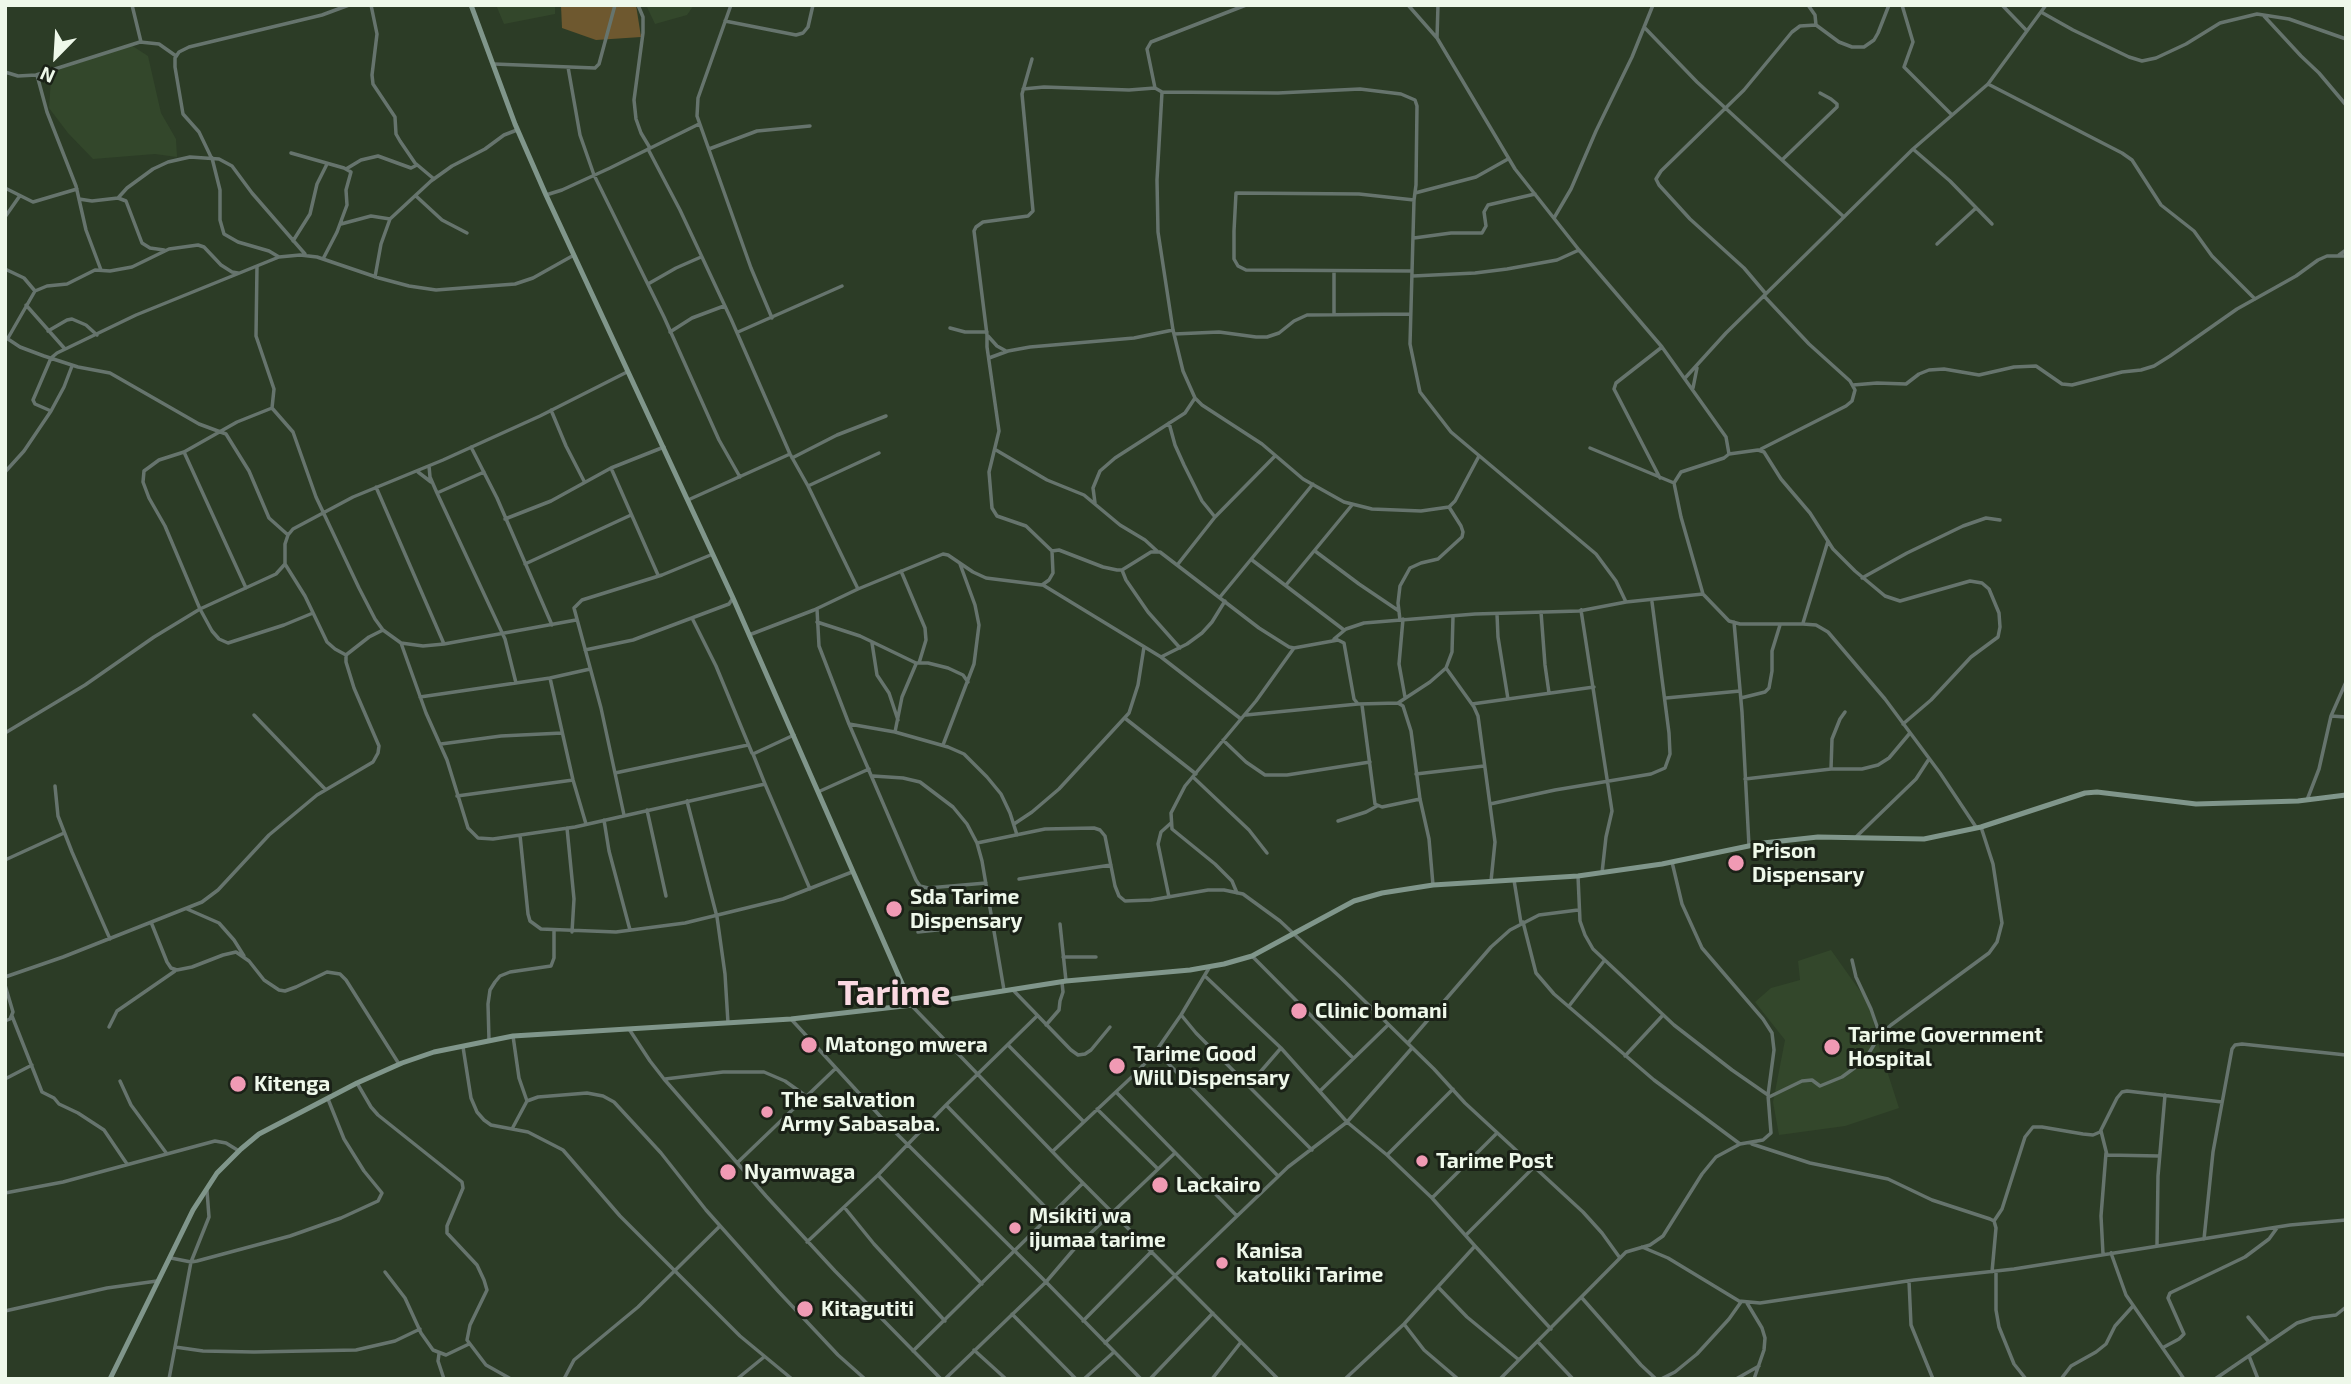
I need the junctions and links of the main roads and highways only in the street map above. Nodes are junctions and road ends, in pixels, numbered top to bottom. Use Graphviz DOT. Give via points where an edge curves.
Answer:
graph roads {
  1 [pos="471,5"];
  2 [pos="2346,795"];
  3 [pos="911,1004"];
  4 [pos="110,1379"];
  1 -- 3 [label="main road" via="545,195 733,598"];
  2 -- 3 [label="main road" via="2196,804 2097,792 1924,839 1818,837 1578,876 1433,885 1354,901 1251,956 1210,966"];
  3 -- 4 [label="main road" via="791,1019 513,1036 462,1045 399,1064 357,1083 259,1134 207,1187"];
}
